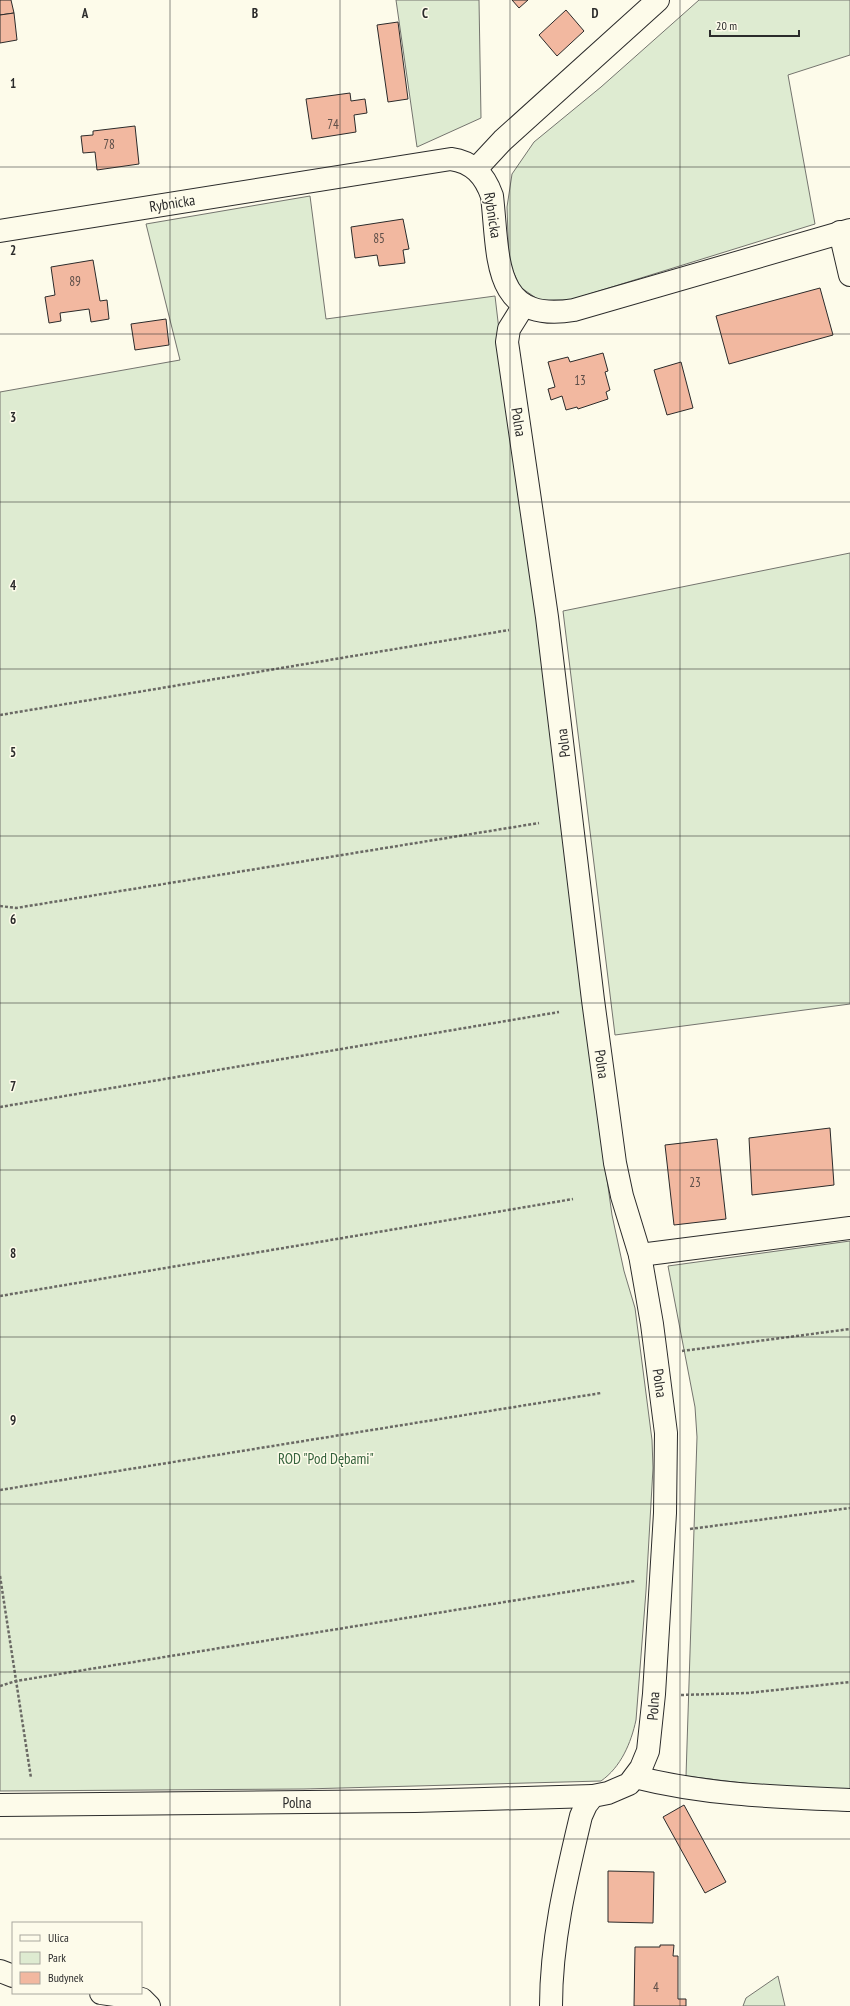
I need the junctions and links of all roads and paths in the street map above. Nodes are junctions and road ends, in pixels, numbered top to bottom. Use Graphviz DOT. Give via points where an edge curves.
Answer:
graph roads {
  1 [pos="658,0"];
  2 [pos="476,169"];
  3 [pos="0,231"];
  4 [pos="845,231"];
  5 [pos="850,275"];
  6 [pos="524,305"];
  7 [pos="509,630"];
  8 [pos="0,715"];
  9 [pos="539,823"];
  10 [pos="0,906"];
  11 [pos="559,1012"];
  12 [pos="0,1107"];
  13 [pos="573,1199"];
  14 [pos="850,1228"];
  15 [pos="640,1256"];
  16 [pos="0,1296"];
  17 [pos="850,1329"];
  18 [pos="656,1355"];
  19 [pos="601,1393"];
  20 [pos="0,1490"];
  21 [pos="850,1508"];
  22 [pos="663,1532"];
  23 [pos="0,1576"];
  24 [pos="661,1577"];
  25 [pos="16,1682"];
  26 [pos="850,1682"];
  27 [pos="0,1686"];
  28 [pos="654,1694"];
  29 [pos="635,1777"];
  30 [pos="593,1796"];
  31 [pos="850,1800"];
  32 [pos="36,1804"];
  33 [pos="0,1805"];
  34 [pos="0,1971"];
  35 [pos="12,1976"];
  36 [pos="108,1994"];
  37 [pos="149,2006"];
  38 [pos="551,2006"];
  1 -- 2 [label="street" via="503,140"];
  2 -- 3 [label="street, Rybnicka" via="459,160 442,160"];
  2 -- 6 [label="street, Rybnicka" via="489,187 492,196 503,282 512,296"];
  4 -- 5 [label="street"];
  4 -- 6 [label="street, Rybnicka" via="574,310 545,312"];
  6 -- 15 [label="street, Polna" via="510,330 507,342 547,617 615,1163"];
  7 -- 8 [label="path"];
  9 -- 10 [label="path" via="16,908"];
  11 -- 12 [label="path"];
  13 -- 16 [label="path"];
  14 -- 15 [label="street"];
  15 -- 18 [label="street, Polna"];
  17 -- 18 [label="path"];
  18 -- 22 [label="street, Polna" via="666,1433"];
  19 -- 20 [label="path"];
  21 -- 22 [label="path"];
  22 -- 24 [label="street, Polna"];
  23 -- 25 [label="path"];
  24 -- 25 [label="path"];
  24 -- 28 [label="street, Polna"];
  25 -- 27 [label="path"];
  25 -- 32 [label="path"];
  26 -- 28 [label="path" via="748,1693"];
  28 -- 29 [label="street, Polna" via="646,1760"];
  29 -- 30 [label="street, Polna" via="620,1789"];
  29 -- 31 [label="street" via="740,1795"];
  30 -- 32 [label="street, Polna" via="415,1801"];
  30 -- 38 [label="street" via="581,1816 561,1904 554,1944"];
  32 -- 33 [label="street, Polna"];
  34 -- 35 [label="street"];
  36 -- 37 [label="street" via="142,1999"];
}
